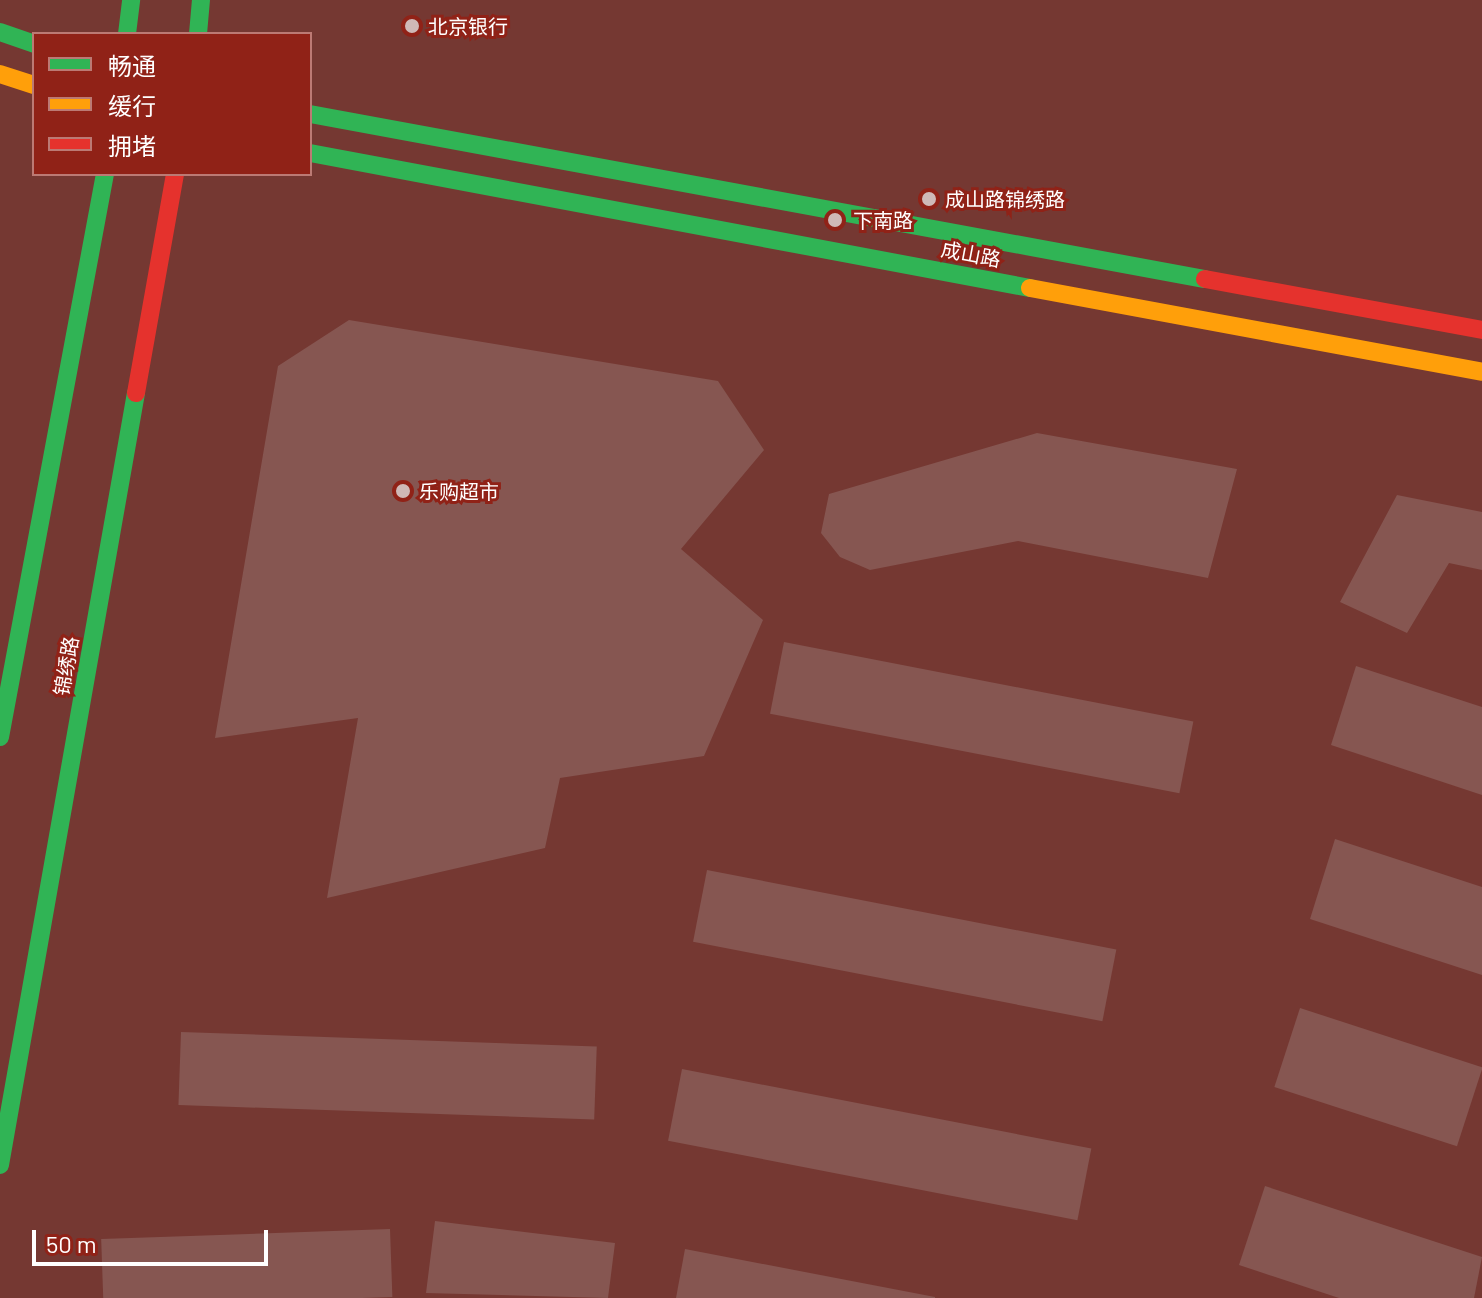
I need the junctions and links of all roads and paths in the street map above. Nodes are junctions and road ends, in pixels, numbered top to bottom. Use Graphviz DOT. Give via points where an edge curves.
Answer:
graph roads {
  1 [pos="131,0"];
  2 [pos="201,0"];
  3 [pos="0,32"];
  4 [pos="127,32"];
  5 [pos="198,32"];
  6 [pos="32,43"];
  7 [pos="0,74"];
  8 [pos="32,84"];
  9 [pos="312,114"];
  10 [pos="312,153"];
  11 [pos="105,176"];
  12 [pos="175,176"];
  13 [pos="1482,330"];
  14 [pos="1482,372"];
  15 [pos="0,737"];
  16 [pos="0,1165"];
  1 -- 4 [label="main road"];
  2 -- 5 [label="main road"];
  3 -- 6 [label="main road"];
  7 -- 8 [label="main road"];
  9 -- 13 [label="main road, 成山路"];
  10 -- 14 [label="main road, 成山路"];
  11 -- 15 [label="main road"];
  12 -- 16 [label="main road, 锦绣路"];
}
